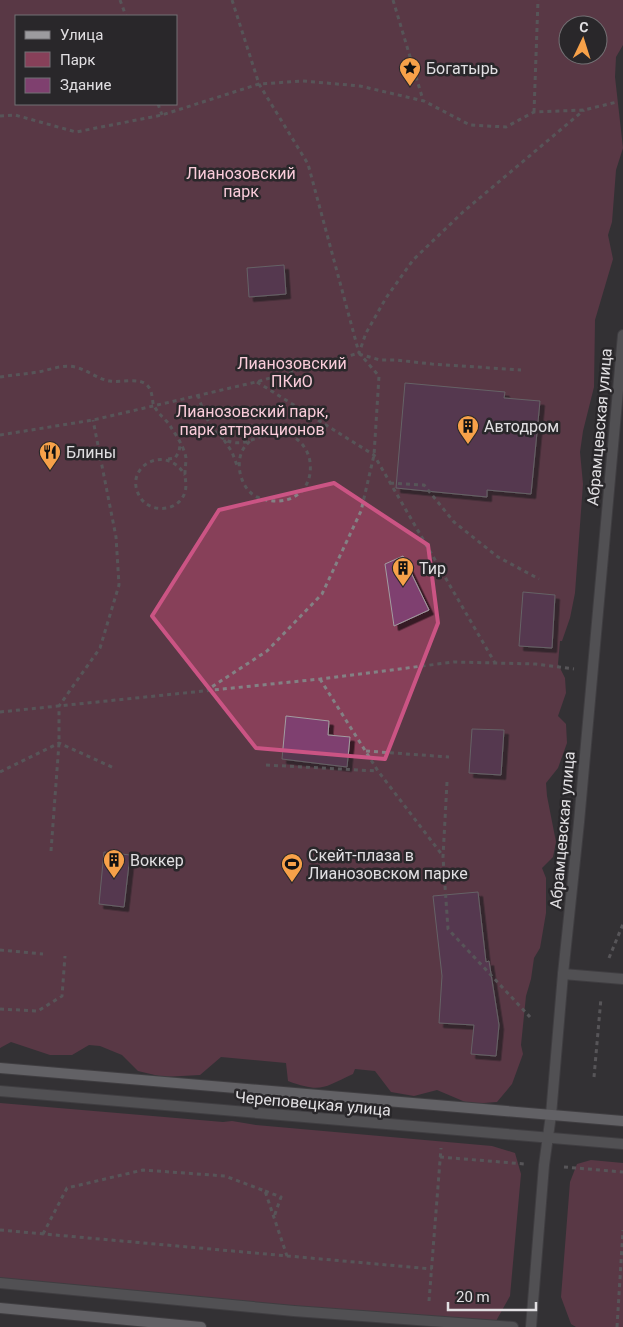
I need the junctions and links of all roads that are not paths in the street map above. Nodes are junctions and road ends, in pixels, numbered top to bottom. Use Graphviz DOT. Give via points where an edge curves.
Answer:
graph roads {
  1 [pos="623,335"];
  2 [pos="618,430"];
  3 [pos="563,974"];
  4 [pos="623,979"];
  5 [pos="0,1068"];
  6 [pos="0,1091"];
  7 [pos="551,1115"];
  8 [pos="623,1120"];
  9 [pos="548,1138"];
  10 [pos="623,1144"];
  11 [pos="0,1284"];
  12 [pos="0,1308"];
  13 [pos="201,1327"];
  14 [pos="513,1327"];
  15 [pos="530,1327"];
  1 -- 2 [label="street, Абрамцевская улица"];
  2 -- 3 [label="street, Абрамцевская улица"];
  3 -- 4 [label="street"];
  3 -- 7 [label="street, Абрамцевская улица"];
  5 -- 7 [label="main road, Череповецкая улица"];
  6 -- 9 [label="street, Череповецкая улица"];
  7 -- 8 [label="main road, Череповецкая улица"];
  7 -- 9 [label="street, Абрамцевская улица"];
  9 -- 10 [label="street, Череповецкая улица"];
  9 -- 15 [label="street, Абрамцевская улица"];
  11 -- 14 [label="street"];
  12 -- 13 [label="main road"];
}
